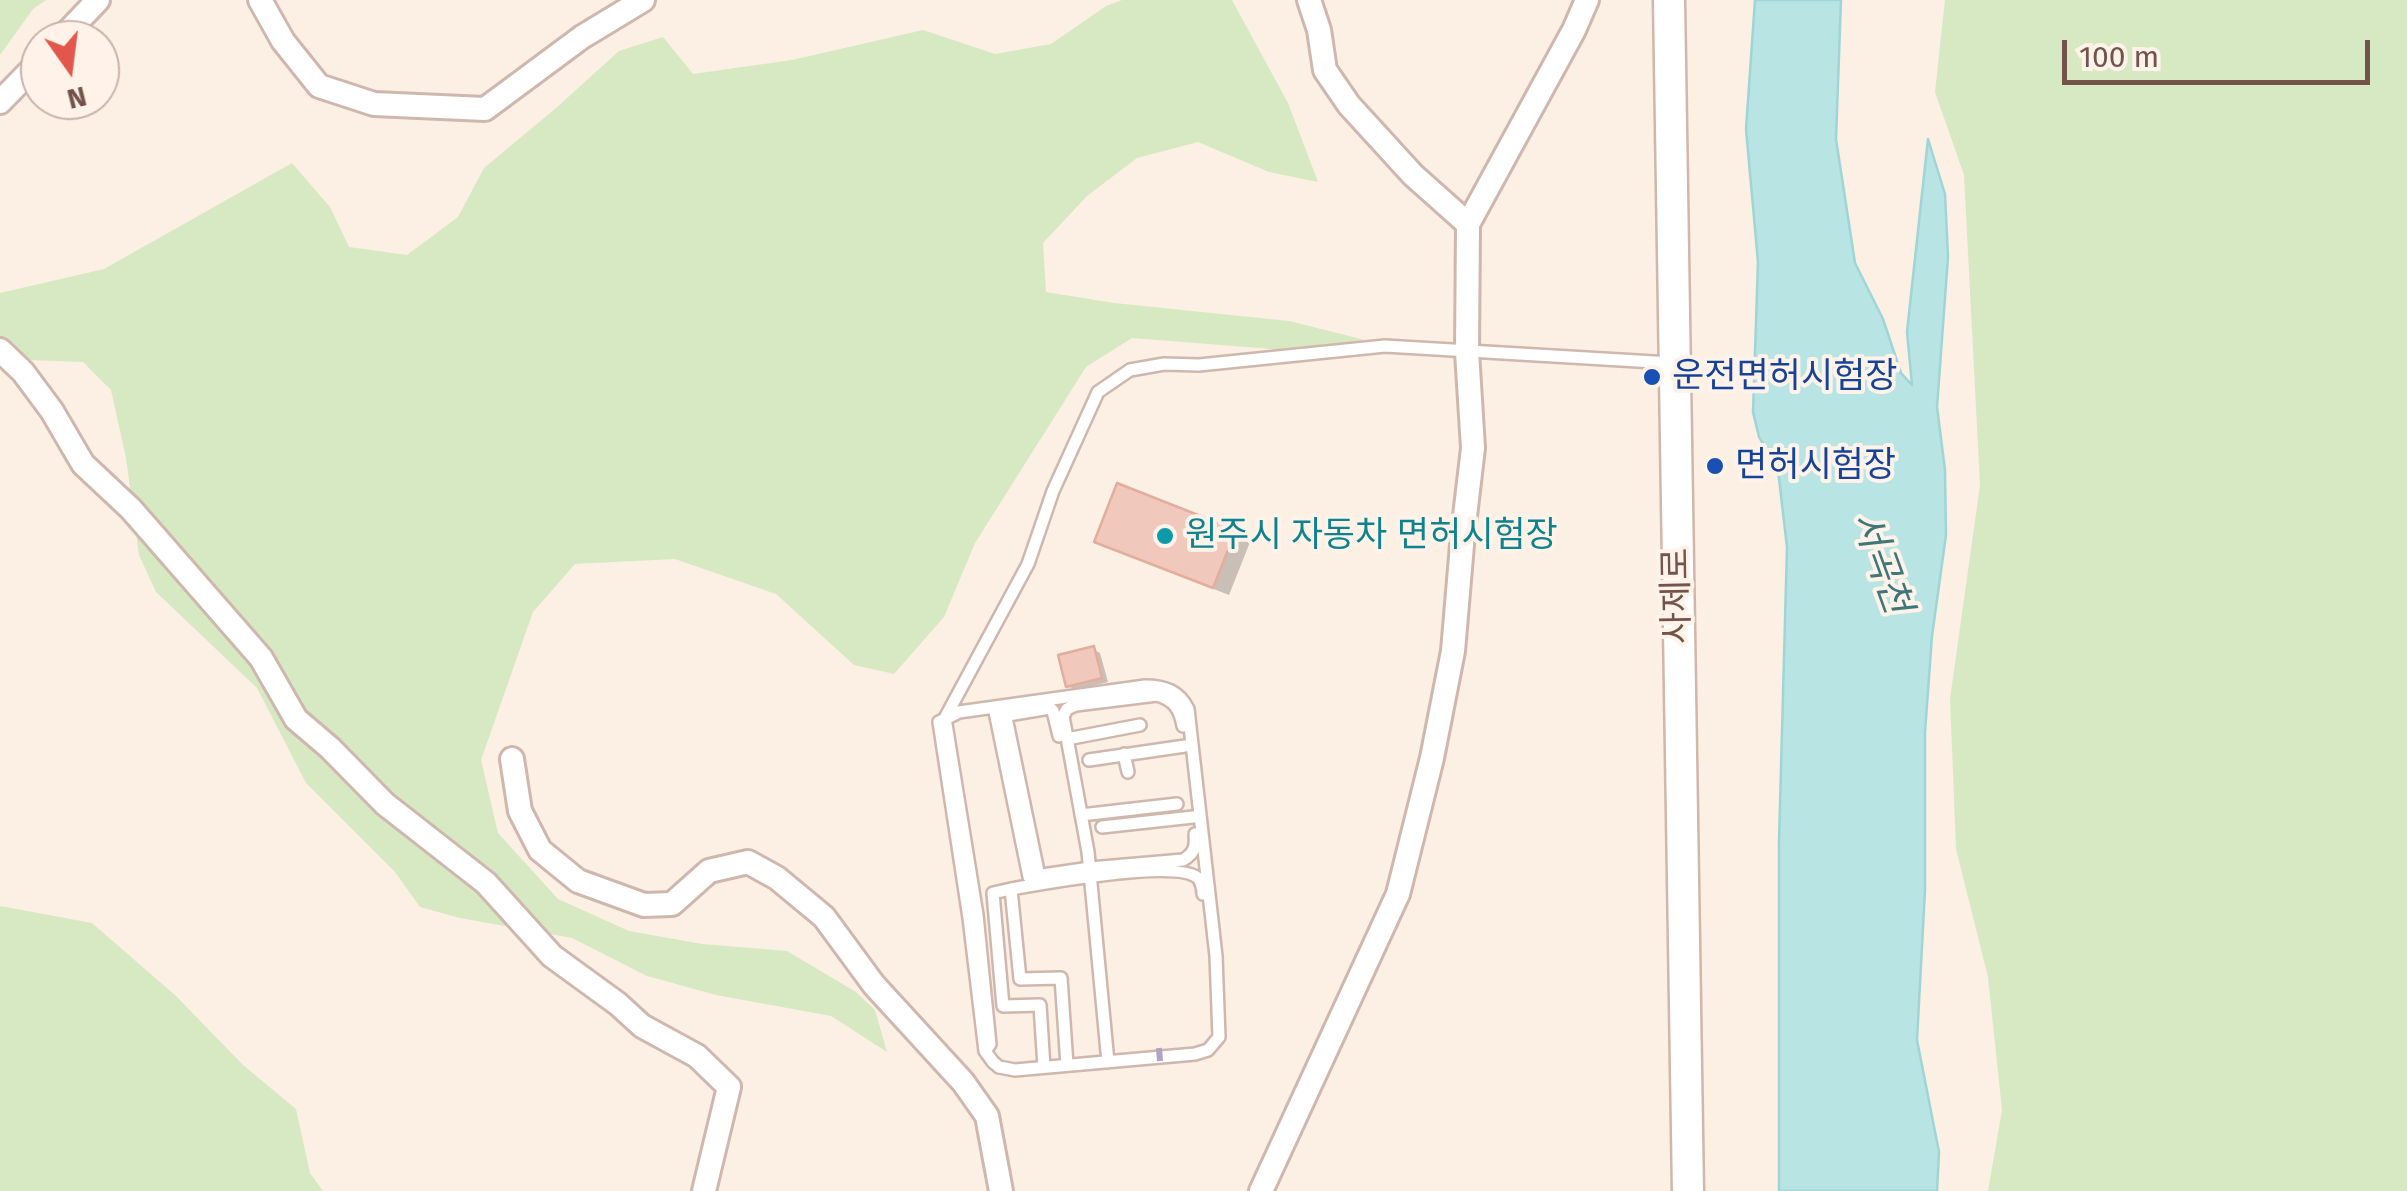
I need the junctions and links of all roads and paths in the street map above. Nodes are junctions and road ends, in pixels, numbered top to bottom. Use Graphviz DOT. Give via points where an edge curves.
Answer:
graph roads {
  1 [pos="98,0"];
  2 [pos="260,0"];
  3 [pos="643,0"];
  4 [pos="1309,0"];
  5 [pos="1587,0"];
  6 [pos="1668,0"];
  7 [pos="79,20"];
  8 [pos="20,82"];
  9 [pos="0,102"];
  10 [pos="1468,224"];
  11 [pos="0,350"];
  12 [pos="1467,352"];
  13 [pos="1676,363"];
  14 [pos="1000,711"];
  15 [pos="1122,713"];
  16 [pos="942,720"];
  17 [pos="1140,725"];
  18 [pos="1125,728"];
  19 [pos="1066,739"];
  20 [pos="1185,746"];
  21 [pos="1124,754"];
  22 [pos="512,759"];
  23 [pos="1089,760"];
  24 [pos="1128,772"];
  25 [pos="1177,804"];
  26 [pos="1080,816"];
  27 [pos="1193,817"];
  28 [pos="1138,823"];
  29 [pos="1102,827"];
  30 [pos="1140,837"];
  31 [pos="1087,872"];
  32 [pos="1011,889"];
  33 [pos="1104,1060"];
  34 [pos="1067,1065"];
  35 [pos="1044,1068"];
  36 [pos="704,1191"];
  37 [pos="1001,1191"];
  38 [pos="1261,1191"];
  39 [pos="1688,1191"];
  1 -- 7 [label="street"];
  2 -- 3 [label="street" via="319,86 374,104 485,109"];
  4 -- 10 [label="street" via="1325,70 1413,175"];
  5 -- 10 [label="street"];
  6 -- 13 [label="street, 사제로"];
  8 -- 9 [label="street"];
  10 -- 12 [label="street"];
  11 -- 36 [label="street" via="52,411 83,464 261,658 296,719 385,804 486,883 552,956 642,1026 697,1056 729,1087"];
  12 -- 13 [label="lane"];
  12 -- 16 [label="lane" via="1385,346 1164,364 1130,370 1098,392 1013,596"];
  12 -- 38 [label="street" via="1474,448 1453,651 1427,778 1398,894"];
  13 -- 39 [label="street, 사제로"];
  14 -- 16 [label="lane" via="960,712"];
  14 -- 31 [label="lane" via="1039,876"];
  14 -- 31 [label="lane" via="1053,710"];
  14 -- 33 [label="lane" via="1156,686 1182,697 1188,709 1216,956 1218,1041 1202,1052"];
  15 -- 18 [label="lane"];
  16 -- 35 [label="lane" via="985,1051 1006,1069"];
  17 -- 18 [label="lane"];
  18 -- 19 [label="lane"];
  19 -- 20 [label="lane" via="1070,707 1157,695 1179,710"];
  19 -- 26 [label="lane"];
  20 -- 21 [label="lane"];
  20 -- 27 [label="lane"];
  21 -- 23 [label="lane"];
  21 -- 24 [label="lane"];
  22 -- 37 [label="street" via="520,810 540,850 578,881 644,905 672,904 710,871 748,862 824,917 987,1116"];
  25 -- 26 [label="lane" via="1152,801"];
  26 -- 31 [label="lane"];
  27 -- 28 [label="lane"];
  27 -- 31 [label="lane" via="1196,844 1183,860"];
  28 -- 29 [label="lane"];
  28 -- 30 [label="lane"];
  31 -- 32 [label="lane"];
  31 -- 33 [label="lane"];
  31 -- 33 [label="lane" via="1172,871 1202,883 1216,1028 1208,1045 1192,1050"];
  32 -- 34 [label="lane" via="1020,979 1061,978"];
  32 -- 35 [label="lane" via="993,893 1003,1006 1040,1005"];
  33 -- 34 [label="lane"];
  34 -- 35 [label="lane"];
}
